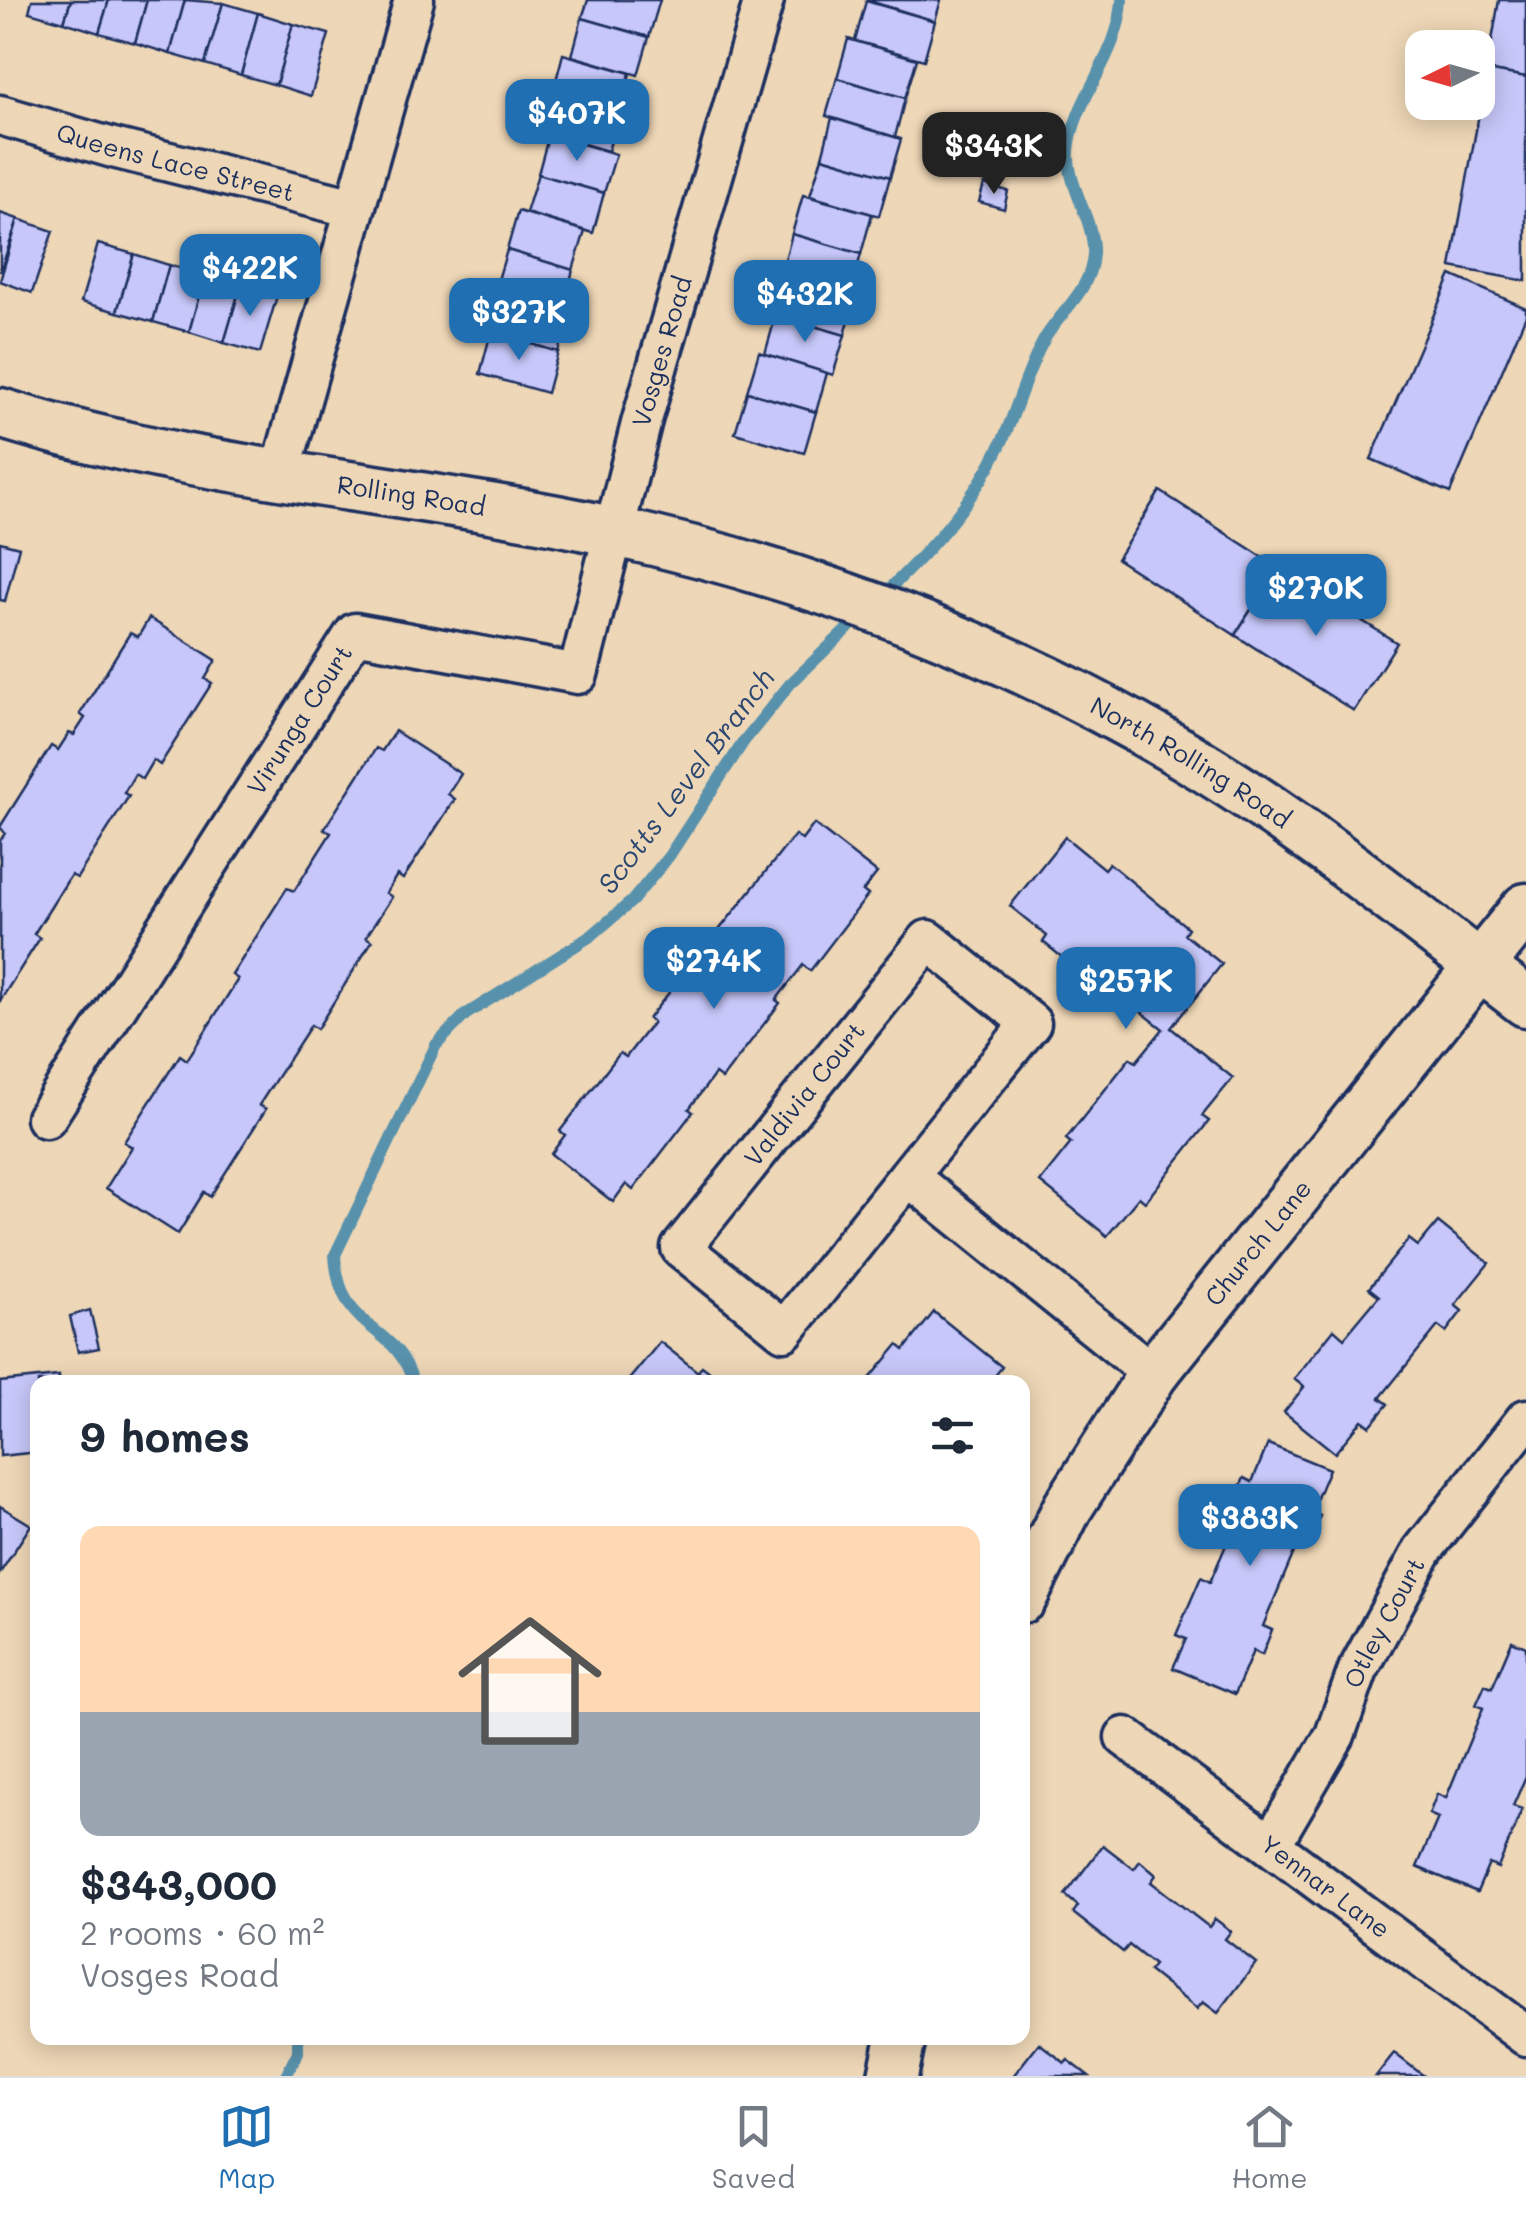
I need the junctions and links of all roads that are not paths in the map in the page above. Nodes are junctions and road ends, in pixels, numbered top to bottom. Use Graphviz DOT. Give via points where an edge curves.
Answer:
graph roads {
  1 [pos="414,0"];
  2 [pos="764,0"];
  3 [pos="0,114"];
  4 [pos="354,208"];
  5 [pos="0,413"];
  6 [pos="278,478"];
  7 [pos="614,532"];
  8 [pos="820,588"];
  9 [pos="1526,908"];
  10 [pos="1481,967"];
  11 [pos="1526,1002"];
  12 [pos="46,1118"];
  13 [pos="908,1176"];
  14 [pos="1153,1374"];
  15 [pos="1526,1420"];
  16 [pos="1030,1582"];
  17 [pos="1126,1736"];
  18 [pos="1272,1843"];
  19 [pos="1526,2036"];
  20 [pos="900,2045"];
  21 [pos="893,2076"];
  1 -- 4 [label="street"];
  2 -- 7 [label="street, Vosges Road"];
  3 -- 4 [label="street, Queens Lace Street"];
  4 -- 6 [label="street"];
  5 -- 6 [label="street, Rolling Road"];
  6 -- 7 [label="street, Rolling Road"];
  7 -- 8 [label="street, Rolling Road"];
  7 -- 12 [label="street, Virunga Court" via="578,674 356,633"];
  8 -- 10 [label="street, North Rolling Road" via="1037,676 1212,772"];
  9 -- 10 [label="street, Church Lane"];
  10 -- 11 [label="street, North Rolling Road"];
  10 -- 14 [label="street, Church Lane"];
  13 -- 13 [label="street, Valdivia Court" via="1031,1023 928,940 681,1248 784,1331"];
  13 -- 14 [label="street"];
  14 -- 16 [label="street, Church Lane" via="1068,1507"];
  15 -- 18 [label="street, Otley Court" via="1414,1565 1358,1670 1335,1734"];
  17 -- 18 [label="street, Yennar Lane"];
  18 -- 19 [label="street, Yennar Lane"];
  20 -- 21 [label="street"];
}
